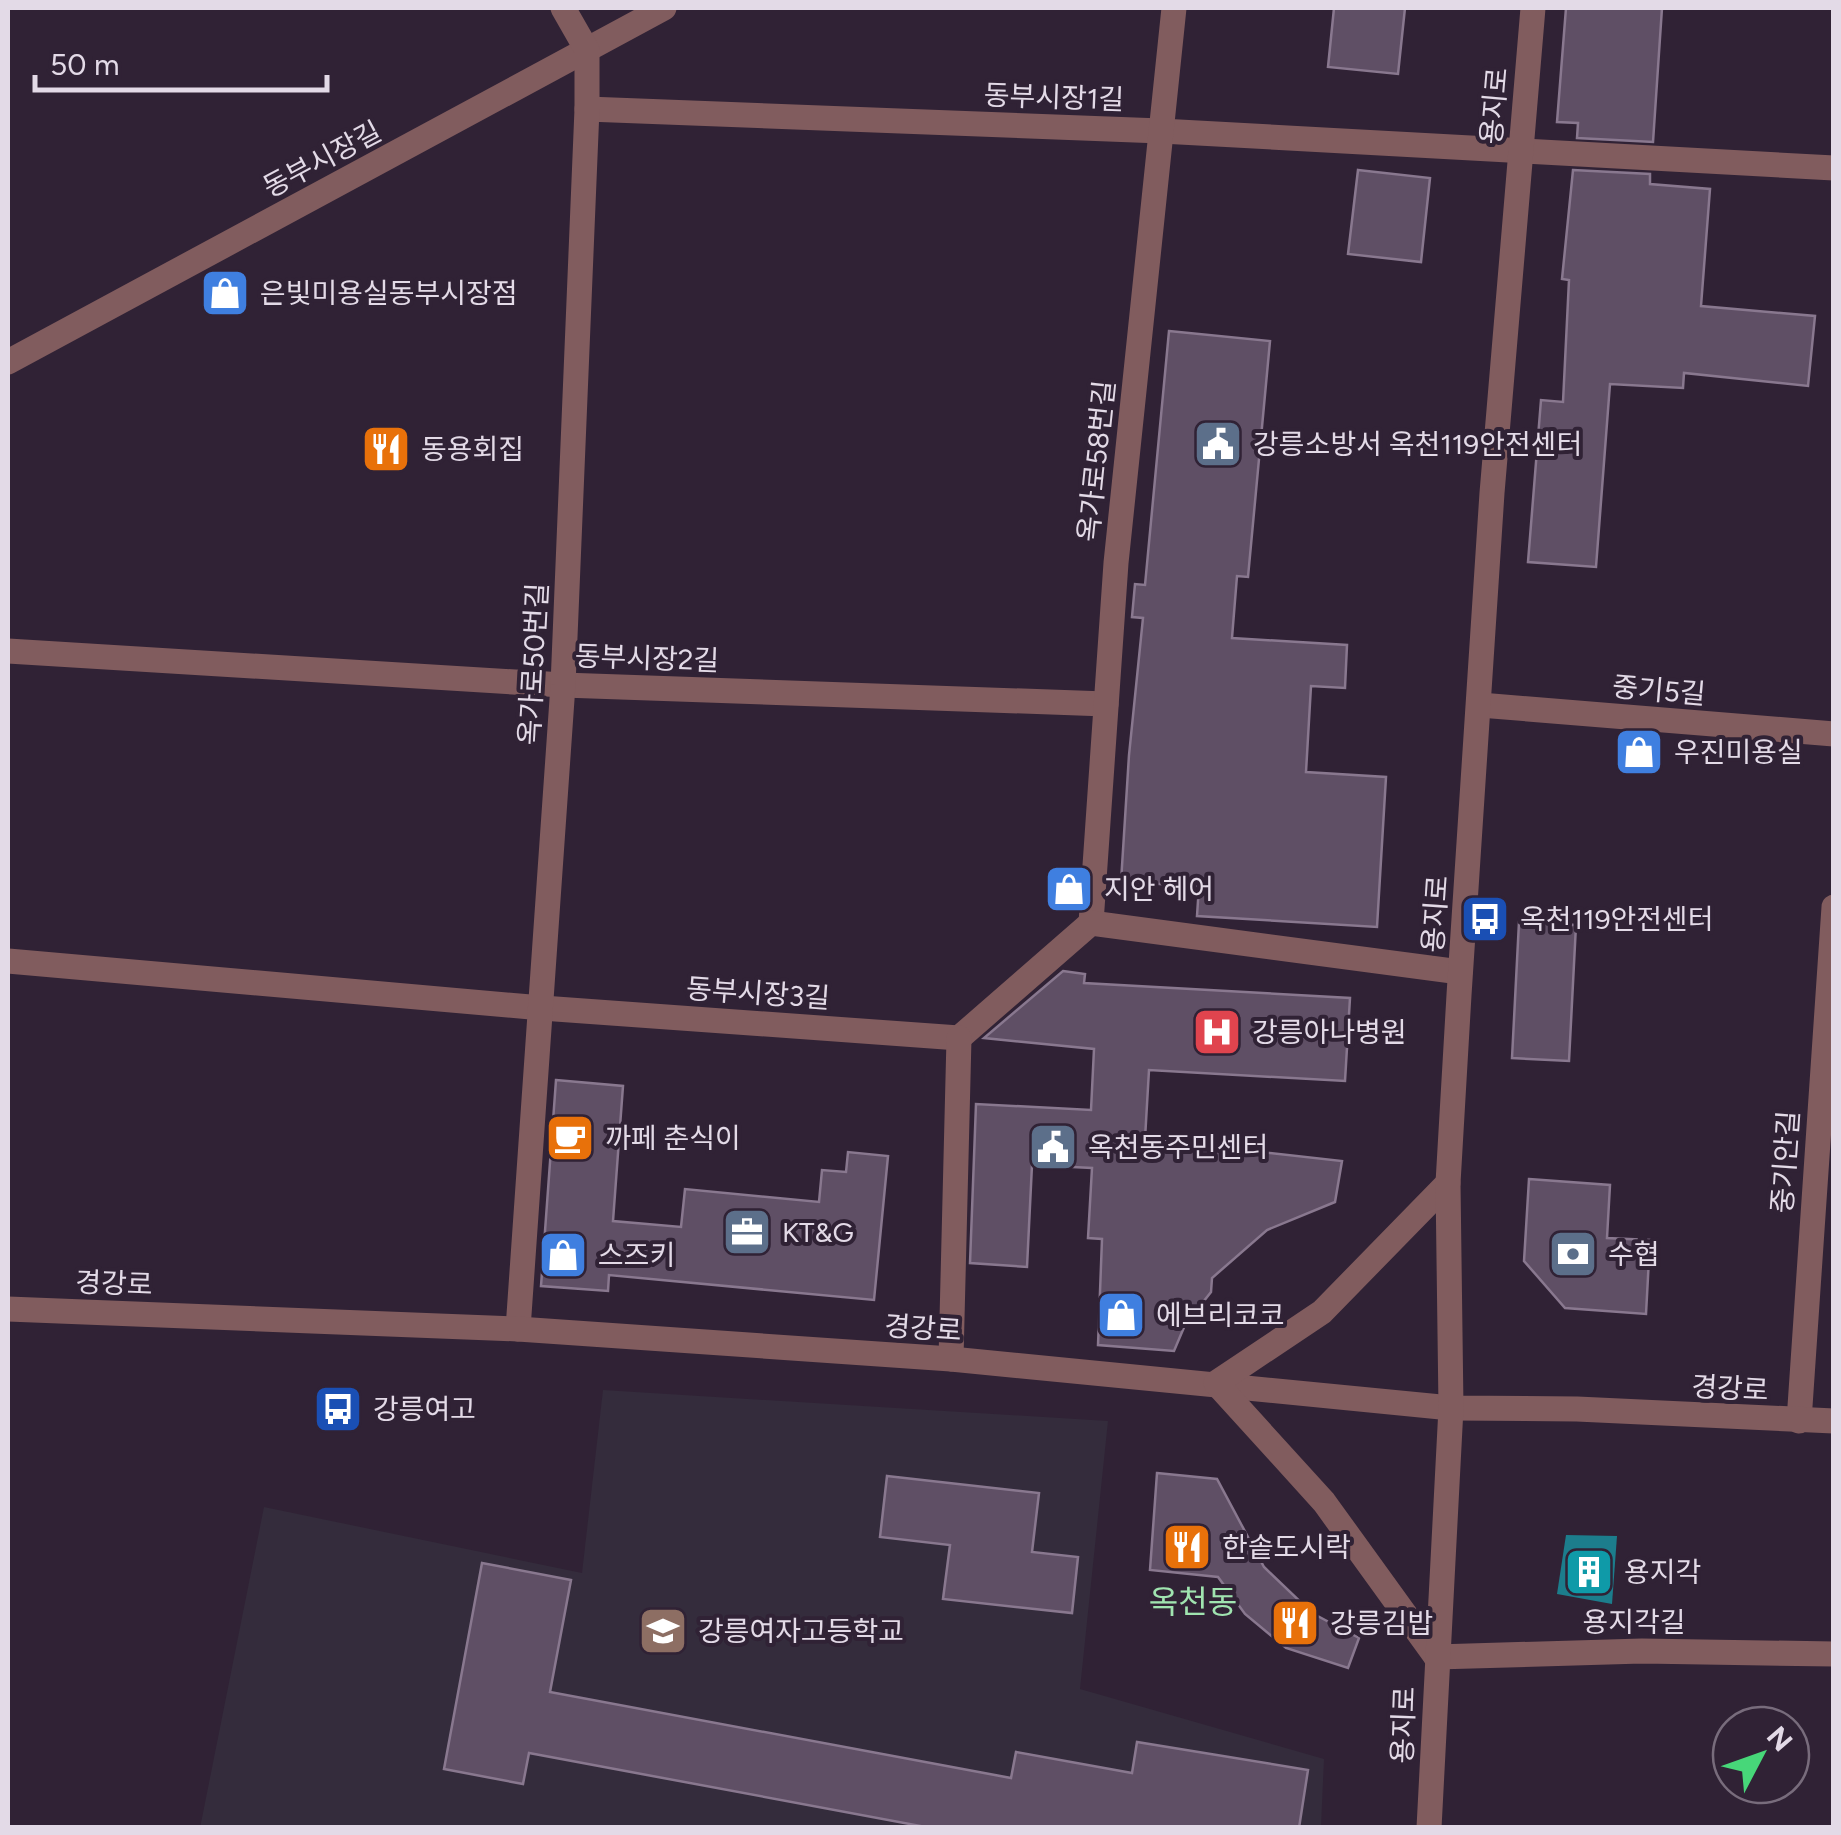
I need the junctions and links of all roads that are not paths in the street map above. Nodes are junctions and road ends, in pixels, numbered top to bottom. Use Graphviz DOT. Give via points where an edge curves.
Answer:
graph roads {
  1 [pos="563,8"];
  2 [pos="664,8"];
  3 [pos="1174,8"];
  4 [pos="1533,8"];
  5 [pos="587,50"];
  6 [pos="586,110"];
  7 [pos="1161,131"];
  8 [pos="1520,149"];
  9 [pos="1834,168"];
  10 [pos="8,362"];
  11 [pos="8,651"];
  12 [pos="563,685"];
  13 [pos="1106,704"];
  14 [pos="1480,705"];
  15 [pos="1834,734"];
  16 [pos="1834,907"];
  17 [pos="1091,923"];
  18 [pos="8,961"];
  19 [pos="1460,972"];
  20 [pos="542,1008"];
  21 [pos="1829,1020"];
  22 [pos="959,1038"];
  23 [pos="1448,1182"];
  24 [pos="8,1309"];
  25 [pos="518,1329"];
  26 [pos="951,1360"];
  27 [pos="1216,1383"];
  28 [pos="1451,1408"];
  29 [pos="1799,1421"];
  30 [pos="1834,1421"];
  31 [pos="1834,1654"];
  32 [pos="1436,1657"];
  33 [pos="1429,1828"];
  1 -- 5 [label="street"];
  2 -- 5 [label="street, 동부시장길"];
  3 -- 7 [label="street, 옥가로58번길"];
  4 -- 8 [label="street, 용지로"];
  5 -- 6 [label="street, 옥가로50번길"];
  5 -- 10 [label="street, 동부시장길"];
  6 -- 7 [label="street, 동부시장1길"];
  6 -- 12 [label="street, 옥가로50번길"];
  7 -- 8 [label="street, 동부시장1길"];
  7 -- 13 [label="street, 옥가로58번길"];
  8 -- 9 [label="street, 동부시장1길"];
  8 -- 14 [label="street, 용지로"];
  11 -- 12 [label="street, 동부시장2길"];
  12 -- 13 [label="street, 동부시장2길"];
  12 -- 20 [label="street, 옥가로50번길"];
  13 -- 17 [label="street, 옥가로58번길"];
  14 -- 15 [label="street, 중기5길"];
  14 -- 19 [label="street, 용지로"];
  16 -- 21 [label="street, 중기안길"];
  17 -- 19 [label="street"];
  17 -- 22 [label="street"];
  18 -- 20 [label="street, 동부시장3길"];
  19 -- 23 [label="street, 용지로"];
  20 -- 22 [label="street, 동부시장3길"];
  20 -- 25 [label="street, 옥가로50번길"];
  21 -- 29 [label="street, 중기안길"];
  22 -- 26 [label="street"];
  23 -- 27 [label="street" via="1322,1312"];
  23 -- 28 [label="street, 용지로"];
  24 -- 25 [label="street, 경강로"];
  25 -- 26 [label="street, 경강로"];
  26 -- 27 [label="street, 경강로"];
  27 -- 28 [label="street, 경강로"];
  27 -- 32 [label="street" via="1324,1502"];
  28 -- 29 [label="street, 경강로"];
  28 -- 32 [label="street, 용지로"];
  29 -- 30 [label="street, 경강로"];
  31 -- 32 [label="street, 용지각길"];
  32 -- 33 [label="street, 용지로"];
}
